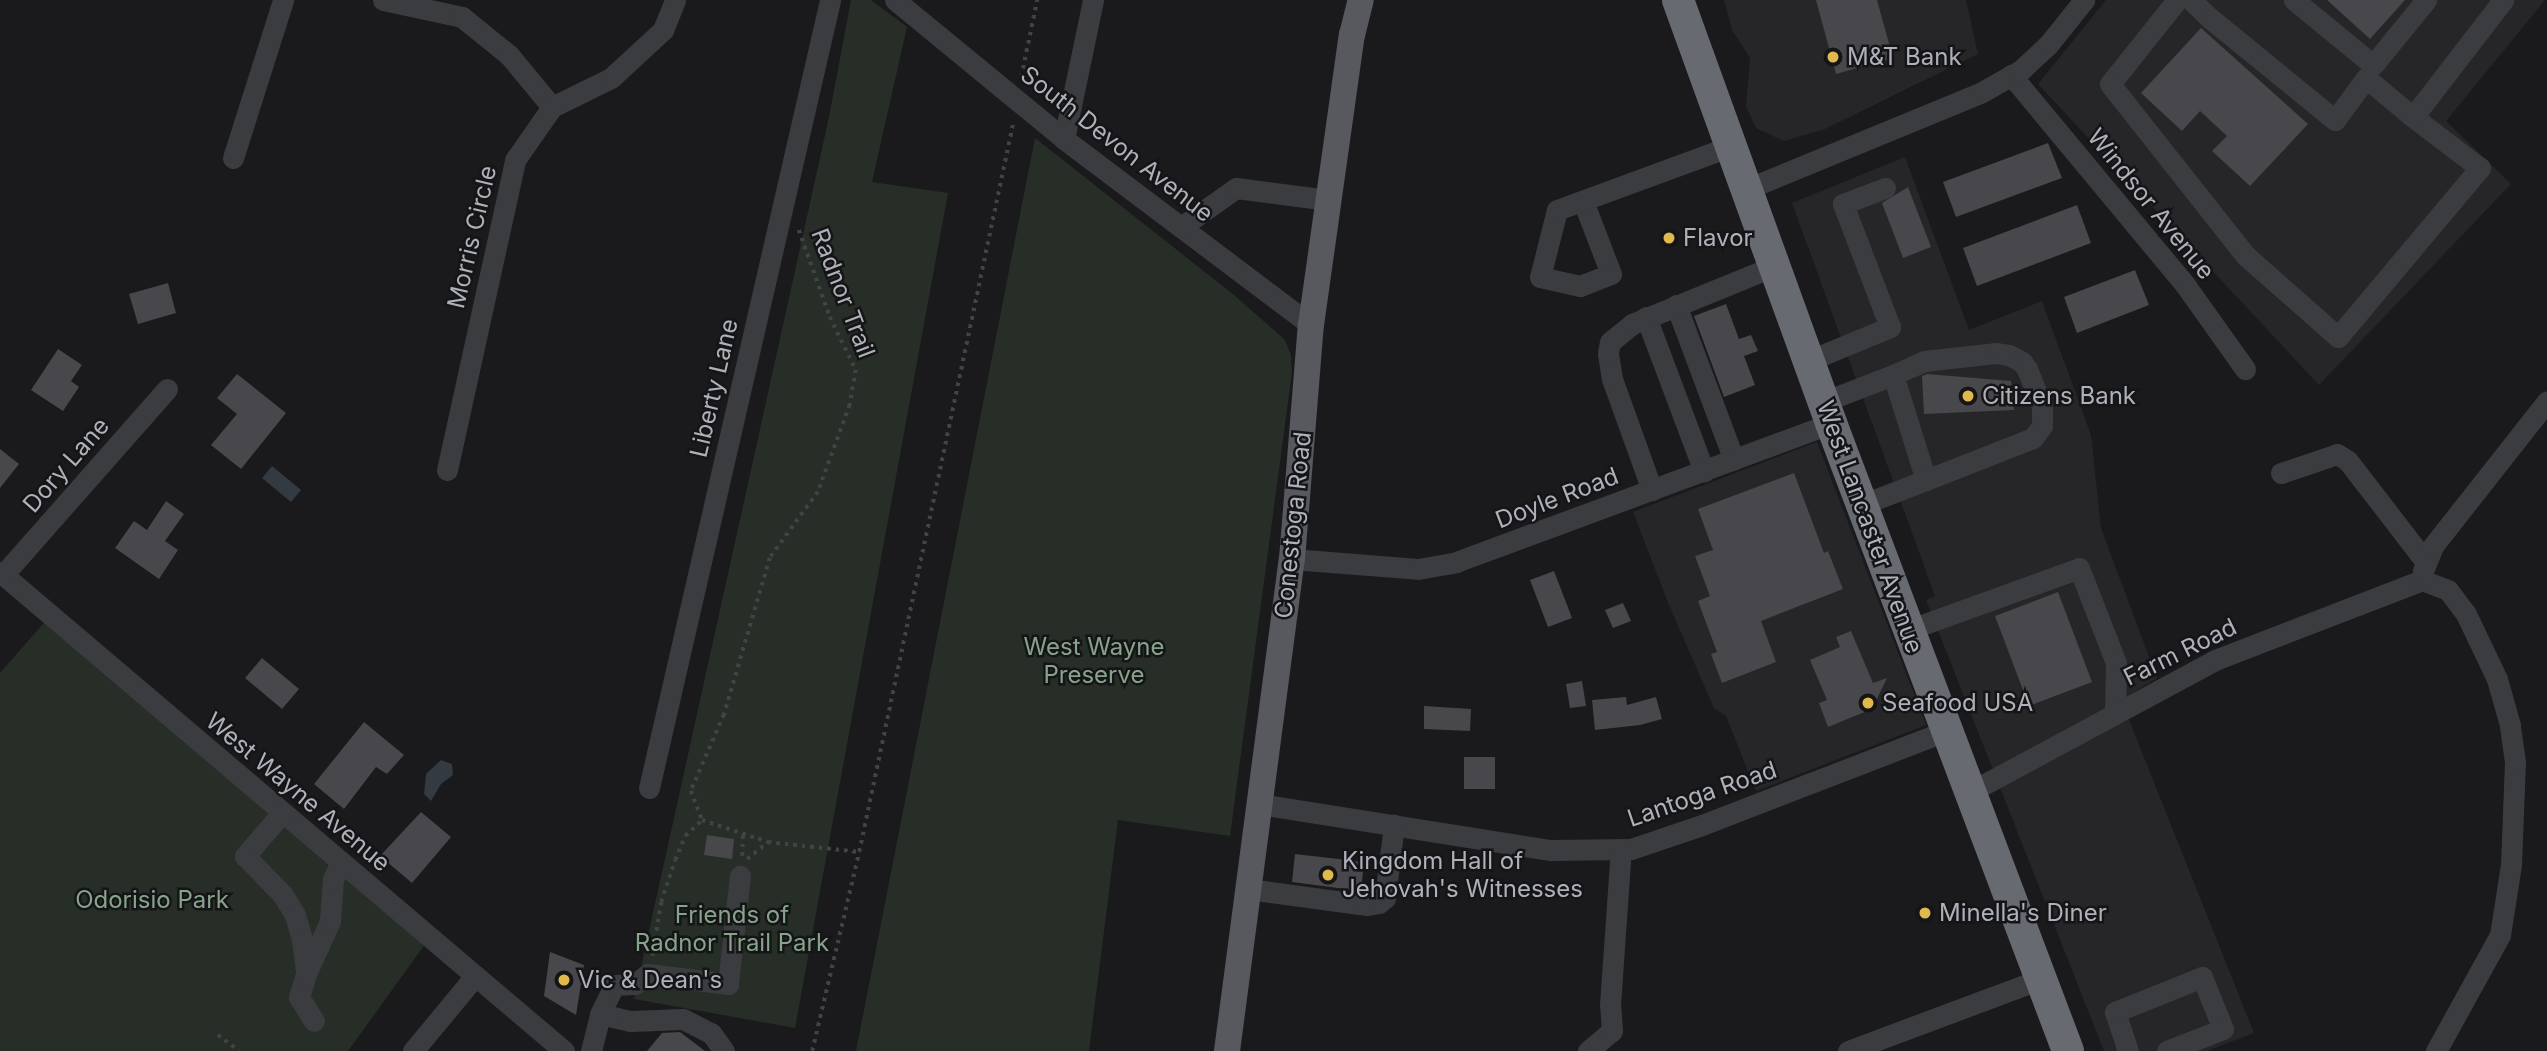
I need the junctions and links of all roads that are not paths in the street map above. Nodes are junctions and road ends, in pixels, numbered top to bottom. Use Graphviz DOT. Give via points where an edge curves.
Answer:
graph roads {
  1 [pos="283,0"];
  2 [pos="383,0"];
  3 [pos="675,0"];
  4 [pos="830,0"];
  5 [pos="895,0"];
  6 [pos="1093,0"];
  7 [pos="1361,0"];
  8 [pos="2084,0"];
  9 [pos="2177,0"];
  10 [pos="2191,0"];
  11 [pos="2294,0"];
  12 [pos="2427,0"];
  13 [pos="2503,0"];
  14 [pos="1679,1"];
  15 [pos="2369,71"];
  16 [pos="2011,75"];
  17 [pos="552,107"];
  18 [pos="2413,117"];
  19 [pos="1064,139"];
  20 [pos="1731,146"];
  21 [pos="233,158"];
  22 [pos="1885,188"];
  23 [pos="1747,189"];
  24 [pos="1328,200"];
  25 [pos="1583,201"];
  26 [pos="1181,227"];
  27 [pos="1774,266"];
  28 [pos="1676,305"];
  29 [pos="1646,317"];
  30 [pos="1311,325"];
  31 [pos="1808,361"];
  32 [pos="2245,369"];
  33 [pos="1893,375"];
  34 [pos="167,389"];
  35 [pos="2547,401"];
  36 [pos="1827,412"];
  37 [pos="1734,460"];
  38 [pos="447,470"];
  39 [pos="1704,471"];
  40 [pos="2281,473"];
  41 [pos="1926,480"];
  42 [pos="1652,490"];
  43 [pos="1861,505"];
  44 [pos="1292,559"];
  45 [pos="2424,571"];
  46 [pos="2,574"];
  47 [pos="1908,629"];
  48 [pos="2115,714"];
  49 [pos="1946,731"];
  50 [pos="649,788"];
  51 [pos="1970,792"];
  52 [pos="1259,804"];
  53 [pos="282,813"];
  54 [pos="1394,825"];
  55 [pos="1621,849"];
  56 [pos="341,862"];
  57 [pos="741,872"];
  58 [pos="1248,888"];
  59 [pos="306,974"];
  60 [pos="475,976"];
  61 [pos="2041,979"];
  62 [pos="600,1014"];
  63 [pos="314,1021"];
  64 [pos="1890,1044"];
  65 [pos="559,1049"];
  66 [pos="413,1051"];
  67 [pos="591,1051"];
  68 [pos="724,1051"];
  69 [pos="1227,1051"];
  70 [pos="1588,1051"];
  71 [pos="1848,1051"];
  72 [pos="2068,1051"];
  73 [pos="2128,1051"];
  74 [pos="2167,1051"];
  75 [pos="2436,1051"];
  1 -- 21 [label="street"];
  2 -- 17 [label="street" via="461,17 509,55"];
  3 -- 17 [label="street, Morris Circle" via="663,30 611,78"];
  4 -- 50 [label="street, Liberty Lane"];
  5 -- 19 [label="street, South Devon Avenue"];
  6 -- 19 [label="street"];
  7 -- 24 [label="main road, Conestoga Road"];
  8 -- 16 [label="street" via="2048,45"];
  9 -- 18 [label="street" via="2110,85 2245,255 2338,337 2480,168"];
  10 -- 15 [label="street" via="2335,120"];
  11 -- 15 [label="street"];
  12 -- 15 [label="street"];
  13 -- 18 [label="street"];
  14 -- 20 [label="highway, West Lancaster Avenue"];
  15 -- 18 [label="street"];
  16 -- 23 [label="street" via="1982,92"];
  16 -- 32 [label="street, Windsor Avenue" via="2186,286"];
  17 -- 38 [label="street, Morris Circle" via="515,160"];
  19 -- 26 [label="street, South Devon Avenue"];
  20 -- 23 [label="highway, West Lancaster Avenue"];
  20 -- 25 [label="street"];
  22 -- 31 [label="street" via="1843,204 1889,327"];
  23 -- 27 [label="highway, West Lancaster Avenue"];
  24 -- 26 [label="street" via="1236,188"];
  24 -- 30 [label="main road, Conestoga Road"];
  26 -- 30 [label="street, South Devon Avenue"];
  27 -- 28 [label="street"];
  27 -- 31 [label="highway, West Lancaster Avenue"];
  28 -- 29 [label="street"];
  28 -- 37 [label="street"];
  29 -- 39 [label="street"];
  29 -- 42 [label="street" via="1619,332 1610,342 1608,354 1612,379"];
  30 -- 44 [label="main road, Conestoga Road"];
  31 -- 36 [label="highway, West Lancaster Avenue"];
  33 -- 36 [label="street, Doyle Road"];
  33 -- 41 [label="street"];
  33 -- 41 [label="street, Doyle Road" via="1924,361 2009,355 2022,362 2042,406 2042,426 2033,438"];
  34 -- 46 [label="street, Dory Lane"];
  35 -- 45 [label="street" via="2433,546"];
  36 -- 37 [label="street, Doyle Road"];
  36 -- 43 [label="highway, West Lancaster Avenue"];
  37 -- 39 [label="street, Doyle Road"];
  39 -- 42 [label="street, Doyle Road"];
  40 -- 45 [label="street" via="2337,454 2348,461"];
  41 -- 43 [label="street, Doyle Road"];
  42 -- 44 [label="street, Doyle Road" via="1493,551 1418,569"];
  43 -- 47 [label="highway, West Lancaster Avenue"];
  44 -- 52 [label="main road, Conestoga Road"];
  45 -- 48 [label="street, Farm Road" via="2215,660"];
  45 -- 75 [label="street" via="2448,590 2466,614 2497,679 2515,762 2511,865 2500,935"];
  46 -- 53 [label="street, West Wayne Avenue"];
  47 -- 48 [label="street" via="2079,568 2116,663"];
  47 -- 49 [label="highway, West Lancaster Avenue"];
  48 -- 51 [label="street, Farm Road"];
  49 -- 51 [label="highway, West Lancaster Avenue"];
  49 -- 55 [label="street, Lantoga Road" via="1702,825"];
  51 -- 61 [label="highway, West Lancaster Avenue"];
  52 -- 54 [label="street, Lantoga Road"];
  52 -- 58 [label="main road, Conestoga Road"];
  53 -- 56 [label="street, West Wayne Avenue"];
  53 -- 59 [label="street" via="245,856 283,895 295,915"];
  54 -- 55 [label="street, Lantoga Road" via="1550,850"];
  54 -- 58 [label="street" via="1385,898 1379,903"];
  55 -- 70 [label="street" via="1612,1031"];
  56 -- 59 [label="street" via="333,879 326,933"];
  56 -- 60 [label="street, West Wayne Avenue"];
  57 -- 62 [label="street" via="729,984 648,974 635,984 614,985"];
  58 -- 69 [label="main road, Conestoga Road"];
  59 -- 63 [label="street" via="299,997"];
  60 -- 65 [label="street, West Wayne Avenue"];
  60 -- 66 [label="street"];
  61 -- 64 [label="street"];
  61 -- 72 [label="highway, West Lancaster Avenue"];
  62 -- 67 [label="street"];
  62 -- 68 [label="street" via="631,1021 683,1019 711,1033"];
  64 -- 71 [label="street"];
  73 -- 74 [label="street" via="2115,1012 2202,977 2223,1029"];
}
